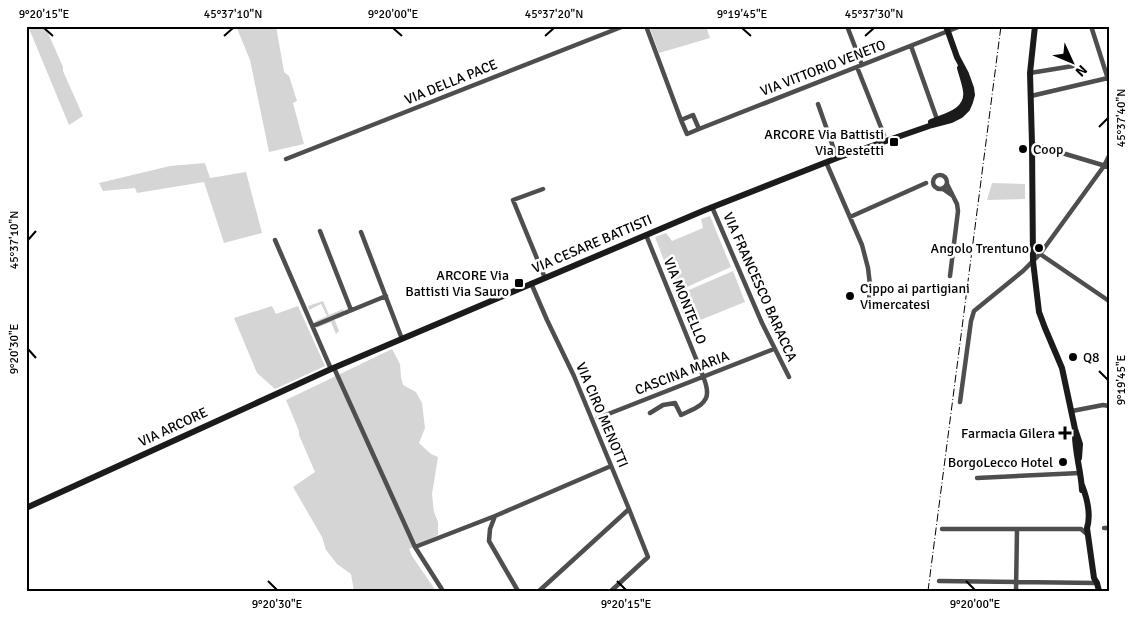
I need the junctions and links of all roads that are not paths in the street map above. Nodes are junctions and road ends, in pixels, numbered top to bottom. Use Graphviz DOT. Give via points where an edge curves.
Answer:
graph roads {
  1 [pos="624,26"];
  2 [pos="646,26"];
  3 [pos="846,26"];
  4 [pos="961,26"];
  5 [pos="1035,26"];
  6 [pos="1091,26"];
  7 [pos="947,29"];
  8 [pos="911,46"];
  9 [pos="859,66"];
  10 [pos="1073,66"];
  11 [pos="1107,69"];
  12 [pos="1030,73"];
  13 [pos="1108,80"];
  14 [pos="1031,96"];
  15 [pos="818,104"];
  16 [pos="681,120"];
  17 [pos="938,121"];
  18 [pos="698,129"];
  19 [pos="884,135"];
  20 [pos="1032,144"];
  21 [pos="1109,156"];
  22 [pos="837,158"];
  23 [pos="286,159"];
  24 [pos="826,162"];
  25 [pos="1106,166"];
  26 [pos="934,182"];
  27 [pos="947,184"];
  28 [pos="543,189"];
  29 [pos="943,189"];
  30 [pos="953,196"];
  31 [pos="712,207"];
  32 [pos="850,218"];
  33 [pos="320,231"];
  34 [pos="362,232"];
  35 [pos="646,235"];
  36 [pos="276,240"];
  37 [pos="1040,254"];
  38 [pos="1033,260"];
  39 [pos="950,276"];
  40 [pos="545,278"];
  41 [pos="531,283"];
  42 [pos="386,296"];
  43 [pos="869,301"];
  44 [pos="1109,301"];
  45 [pos="351,310"];
  46 [pos="313,326"];
  47 [pos="402,339"];
  48 [pos="774,348"];
  49 [pos="332,369"];
  50 [pos="703,376"];
  51 [pos="789,377"];
  52 [pos="960,402"];
  53 [pos="1109,406"];
  54 [pos="1072,411"];
  55 [pos="650,413"];
  56 [pos="598,418"];
  57 [pos="611,466"];
  58 [pos="1080,473"];
  59 [pos="977,478"];
  60 [pos="26,508"];
  61 [pos="629,508"];
  62 [pos="495,516"];
  63 [pos="1088,523"];
  64 [pos="942,529"];
  65 [pos="1017,529"];
  66 [pos="1088,535"];
  67 [pos="415,547"];
  68 [pos="939,581"];
  69 [pos="1016,582"];
  70 [pos="1097,583"];
  71 [pos="443,591"];
  72 [pos="518,591"];
  73 [pos="539,591"];
  74 [pos="611,591"];
  75 [pos="1016,591"];
  76 [pos="1099,591"];
  1 -- 23 [label="street, VIA DELLA PACE"];
  2 -- 16 [label="street"];
  3 -- 9 [label="street"];
  4 -- 7 [label="street"];
  5 -- 12 [label="street"];
  6 -- 11 [label="street"];
  7 -- 8 [label="street, VIA VITTORIO VENETO"];
  7 -- 17 [label="street, VIA CESARE BATTISTI" via="971,88 971,99 969,106 954,119"];
  8 -- 9 [label="street, VIA VITTORIO VENETO"];
  8 -- 17 [label="street"];
  9 -- 18 [label="street, VIA VITTORIO VENETO"];
  9 -- 19 [label="street"];
  10 -- 12 [label="street"];
  11 -- 13 [label="street"];
  12 -- 14 [label="street"];
  13 -- 14 [label="street"];
  14 -- 20 [label="street"];
  15 -- 22 [label="street"];
  16 -- 18 [label="street" via="694,116"];
  16 -- 18 [label="street" via="686,134"];
  17 -- 22 [label="street, VIA CESARE BATTISTI"];
  20 -- 25 [label="street"];
  20 -- 38 [label="street"];
  21 -- 25 [label="street"];
  22 -- 24 [label="street, VIA CESARE BATTISTI"];
  24 -- 31 [label="street, VIA CESARE BATTISTI"];
  24 -- 32 [label="street"];
  25 -- 37 [label="street"];
  26 -- 27 [label="street" via="937,176 942,176"];
  26 -- 29 [label="street" via="937,189"];
  26 -- 32 [label="street"];
  27 -- 29 [label="street"];
  27 -- 30 [label="street"];
  28 -- 40 [label="street" via="513,200"];
  29 -- 30 [label="street"];
  30 -- 39 [label="street" via="958,211"];
  31 -- 35 [label="street, VIA CESARE BATTISTI"];
  31 -- 48 [label="street, VIA FRANCESCO BARACCA"];
  32 -- 43 [label="street" via="868,268"];
  33 -- 45 [label="street"];
  34 -- 42 [label="street"];
  35 -- 40 [label="street, VIA CESARE BATTISTI"];
  35 -- 50 [label="street, VIA MONTELLO"];
  36 -- 46 [label="street"];
  37 -- 38 [label="street"];
  37 -- 44 [label="street"];
  38 -- 52 [label="street" via="974,311"];
  38 -- 54 [label="street" via="1039,312 1062,368"];
  40 -- 41 [label="street, VIA CESARE BATTISTI"];
  41 -- 47 [label="street, VIA CESARE BATTISTI"];
  41 -- 57 [label="street, VIA CIRO MENOTTI"];
  42 -- 45 [label="street"];
  42 -- 47 [label="street"];
  45 -- 46 [label="street"];
  46 -- 49 [label="street"];
  47 -- 49 [label="street, VIA CESARE BATTISTI"];
  48 -- 50 [label="street, CASCINA MARIA"];
  48 -- 51 [label="street, VIA FRANCESCO BARACCA"];
  49 -- 60 [label="street, VIA ARCORE"];
  49 -- 67 [label="street"];
  50 -- 55 [label="street, VIA MONTELLO" via="708,394 699,407 682,415 674,403"];
  50 -- 56 [label="street, CASCINA MARIA"];
  53 -- 54 [label="street" via="1103,404"];
  54 -- 58 [label="street" via="1080,444"];
  57 -- 61 [label="street, VIA CIRO MENOTTI"];
  57 -- 62 [label="street"];
  58 -- 59 [label="street"];
  58 -- 63 [label="street" via="1087,500"];
  61 -- 73 [label="street"];
  61 -- 74 [label="street, VIA CIRO MENOTTI" via="648,557"];
  62 -- 67 [label="street"];
  62 -- 72 [label="street" via="490,541"];
  63 -- 66 [label="street"];
  63 -- 70 [label="street"];
  64 -- 65 [label="street"];
  65 -- 66 [label="street" via="1081,529"];
  65 -- 69 [label="street"];
  66 -- 70 [label="street"];
  67 -- 71 [label="street"];
  68 -- 69 [label="street"];
  69 -- 70 [label="street"];
  69 -- 75 [label="street"];
  70 -- 76 [label="street"];
}
